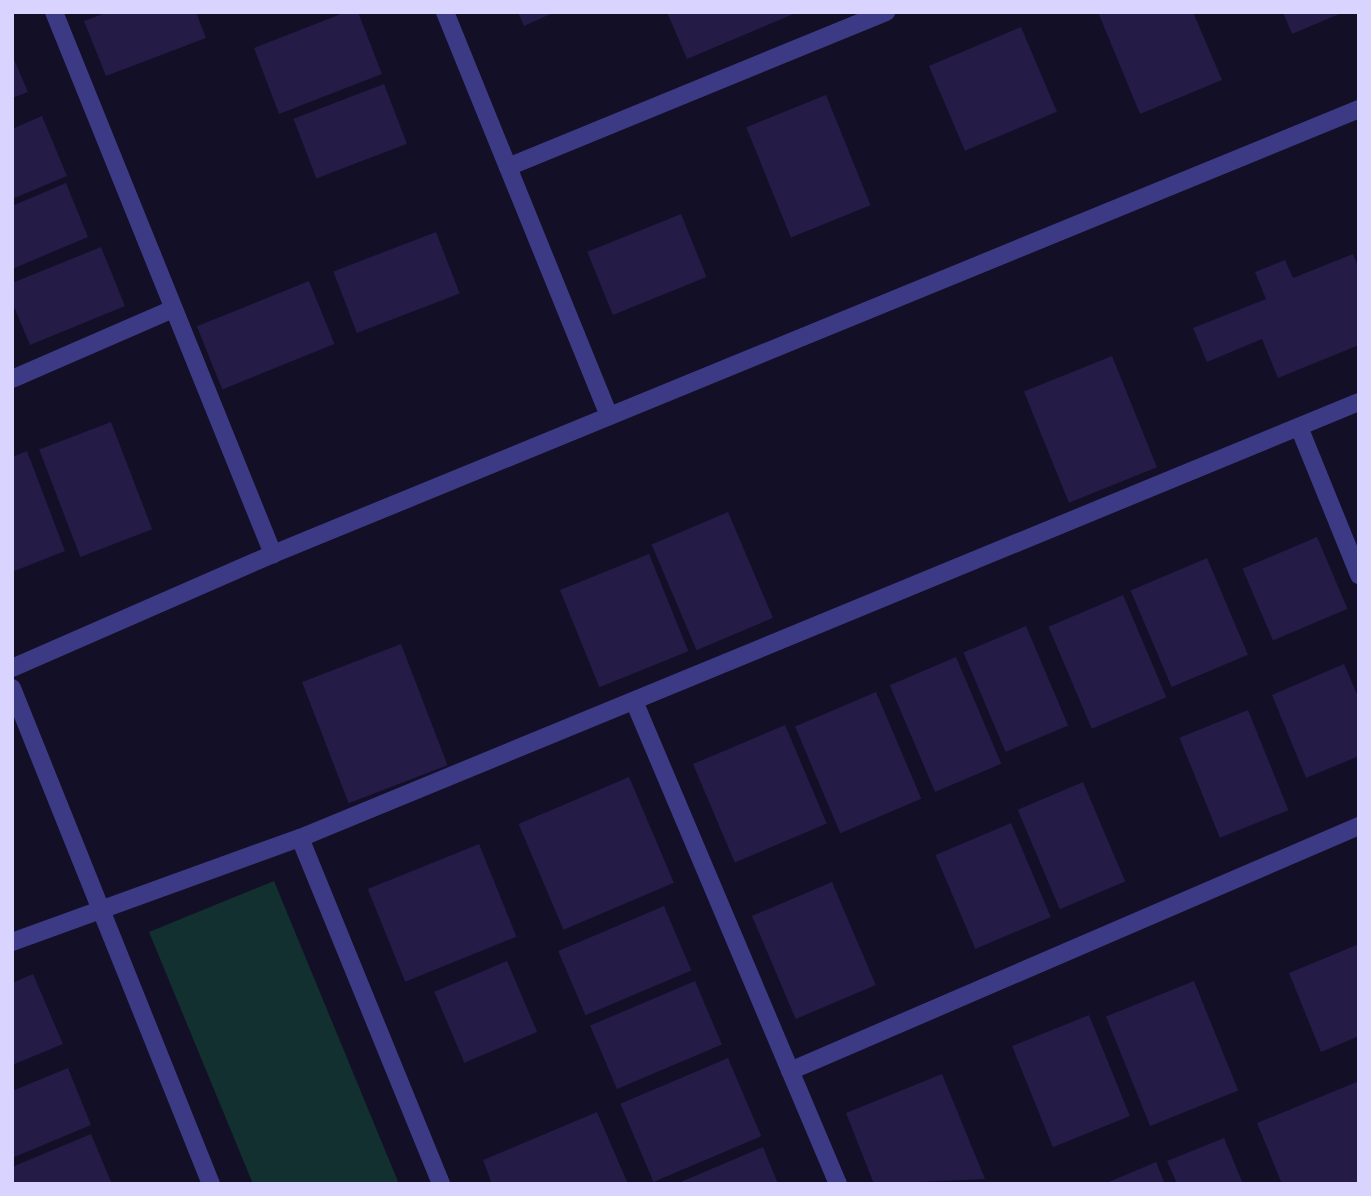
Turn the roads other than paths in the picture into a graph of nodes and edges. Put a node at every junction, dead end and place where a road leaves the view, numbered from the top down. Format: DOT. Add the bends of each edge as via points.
graph roads {
  1 [pos="54,12"];
  2 [pos="445,12"];
  3 [pos="876,14"];
  4 [pos="1359,109"];
  5 [pos="508,167"];
  6 [pos="171,310"];
  7 [pos="12,379"];
  8 [pos="1359,402"];
  9 [pos="609,416"];
  10 [pos="1299,427"];
  11 [pos="272,554"];
  12 [pos="1359,575"];
  13 [pos="12,668"];
  14 [pos="12,688"];
  15 [pos="634,701"];
  16 [pos="1359,826"];
  17 [pos="300,838"];
  18 [pos="101,911"];
  19 [pos="12,942"];
  20 [pos="790,1071"];
  21 [pos="211,1184"];
  22 [pos="441,1184"];
  23 [pos="838,1184"];
  1 -- 6 [label="street"];
  2 -- 5 [label="street"];
  3 -- 5 [label="street"];
  4 -- 9 [label="street"];
  5 -- 9 [label="street"];
  6 -- 7 [label="street"];
  6 -- 11 [label="street"];
  8 -- 10 [label="street"];
  9 -- 11 [label="street"];
  10 -- 12 [label="street"];
  10 -- 15 [label="street"];
  11 -- 13 [label="street"];
  14 -- 18 [label="street"];
  15 -- 17 [label="street"];
  15 -- 20 [label="street"];
  16 -- 20 [label="street"];
  17 -- 18 [label="street"];
  17 -- 22 [label="street"];
  18 -- 19 [label="street"];
  18 -- 21 [label="street"];
  20 -- 23 [label="street"];
}
